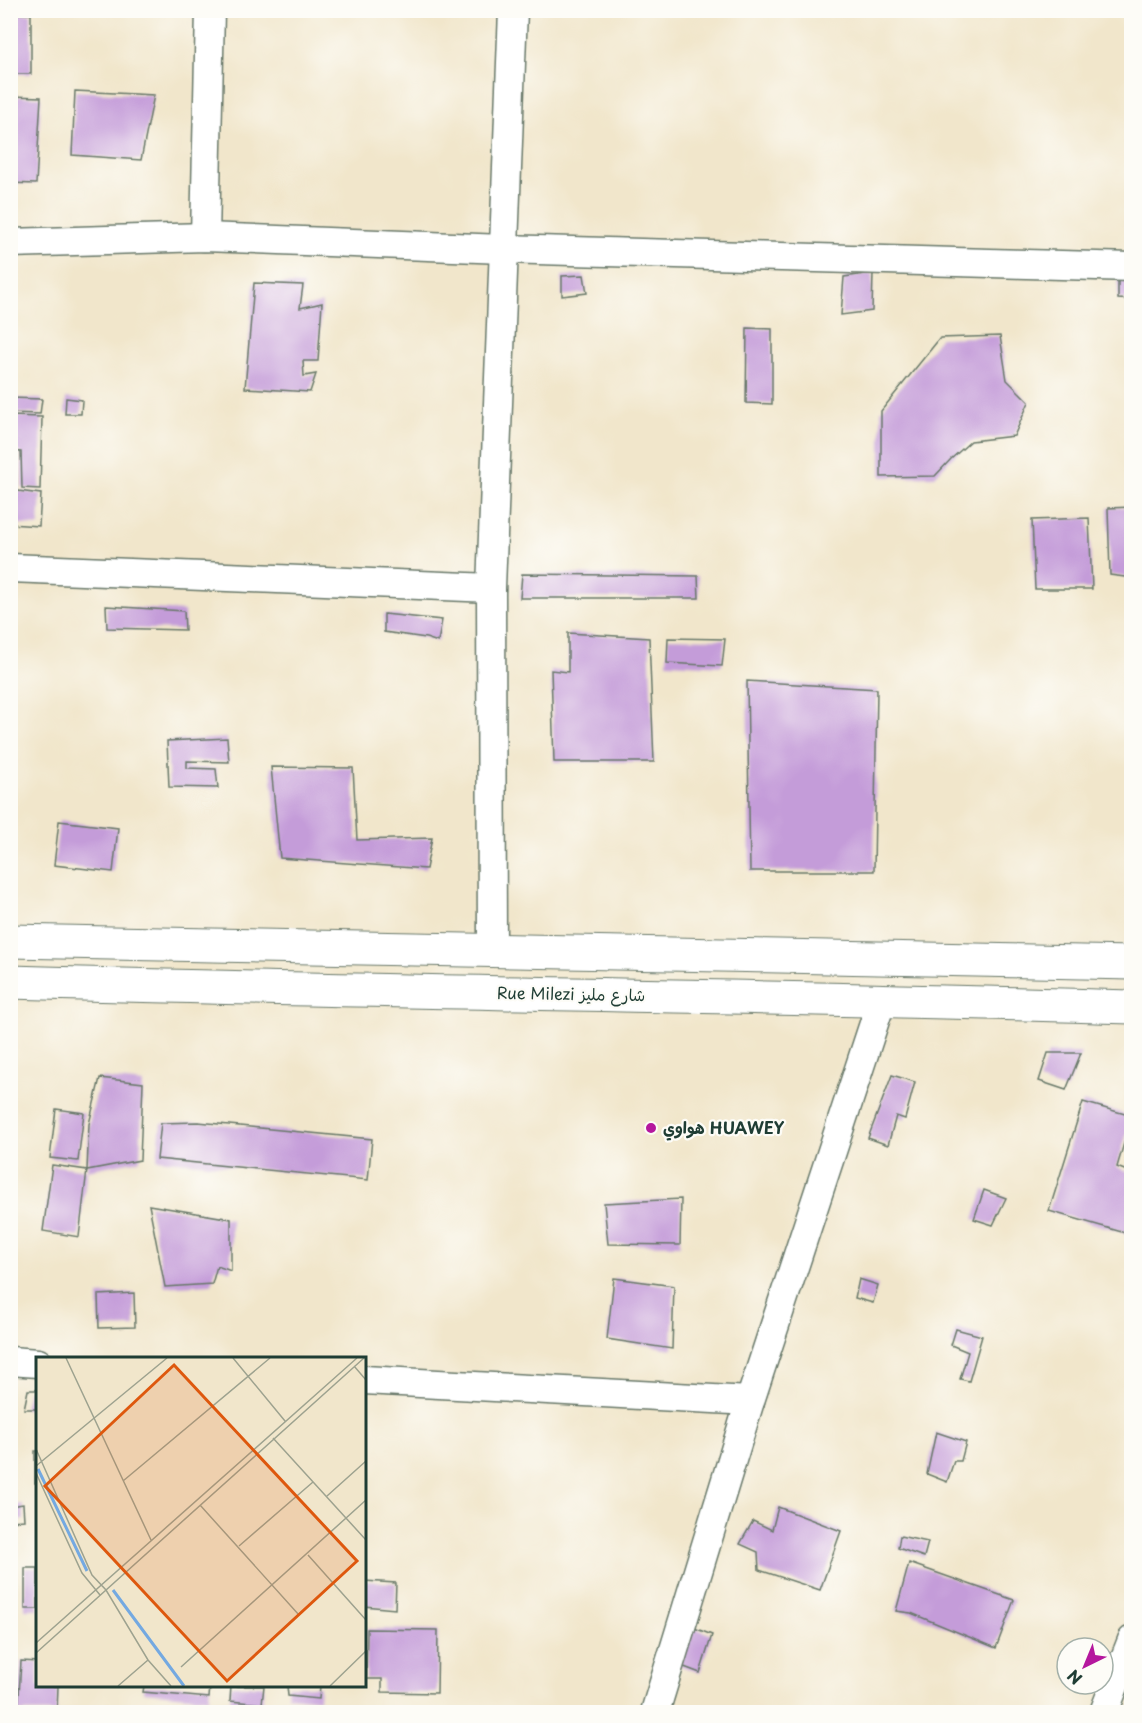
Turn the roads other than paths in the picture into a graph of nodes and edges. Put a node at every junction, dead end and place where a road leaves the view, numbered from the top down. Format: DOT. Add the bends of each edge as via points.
graph roads {
  1 [pos="210,10"];
  2 [pos="513,10"];
  3 [pos="206,237"];
  4 [pos="10,243"];
  5 [pos="503,249"];
  6 [pos="1131,267"];
  7 [pos="10,568"];
  8 [pos="491,588"];
  9 [pos="10,941"];
  10 [pos="492,951"];
  11 [pos="1131,963"];
  12 [pos="10,982"];
  13 [pos="882,999"];
  14 [pos="1131,1007"];
  15 [pos="10,1361"];
  16 [pos="36,1363"];
  17 [pos="366,1380"];
  18 [pos="750,1401"];
  19 [pos="1131,1640"];
  20 [pos="655,1713"];
  21 [pos="1104,1713"];
  1 -- 3 [label="street"];
  2 -- 5 [label="street"];
  3 -- 4 [label="street"];
  3 -- 5 [label="street"];
  5 -- 6 [label="street"];
  5 -- 8 [label="street"];
  7 -- 8 [label="street"];
  8 -- 10 [label="street"];
  9 -- 10 [label="street"];
  10 -- 11 [label="street"];
  12 -- 13 [label="street, Rue Milezi شارع مليز"];
  13 -- 14 [label="street, Rue Milezi شارع مليز"];
  13 -- 18 [label="street"];
  15 -- 16 [label="street"];
  17 -- 18 [label="street"];
  18 -- 20 [label="street"];
  19 -- 21 [label="street"];
}
